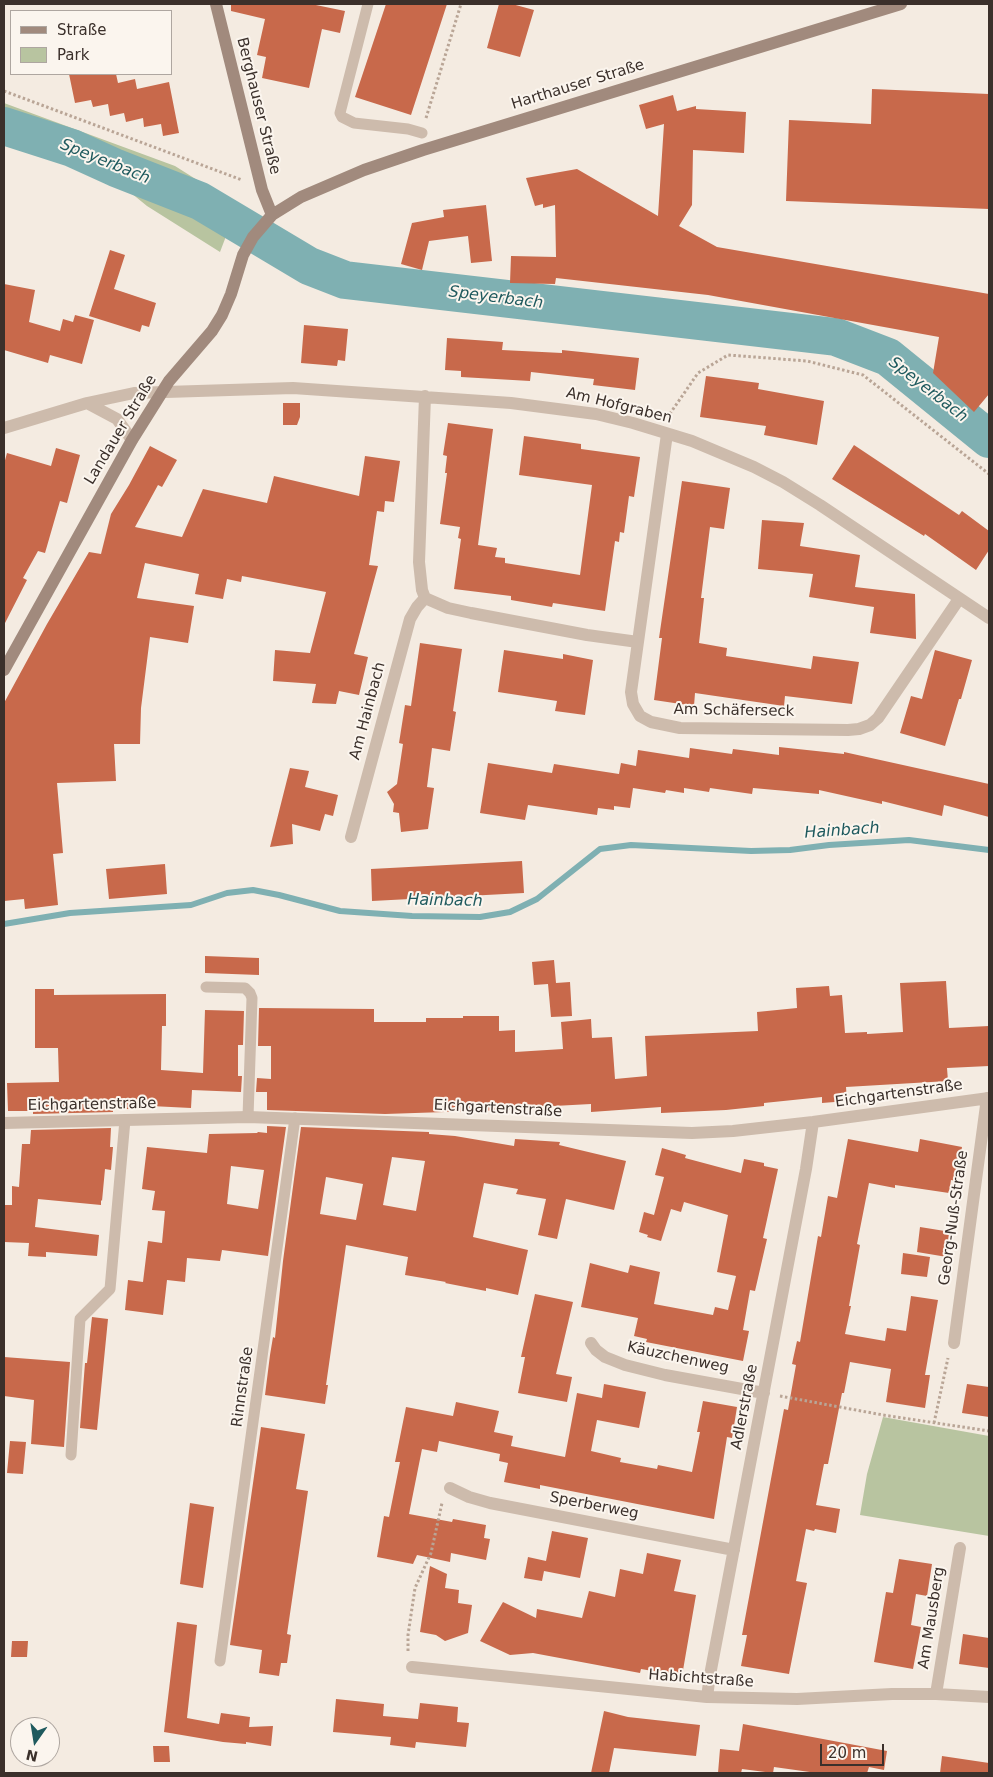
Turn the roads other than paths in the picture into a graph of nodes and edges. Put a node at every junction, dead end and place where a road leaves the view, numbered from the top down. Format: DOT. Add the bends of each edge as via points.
graph roads {
  1 [pos="216,4"];
  2 [pos="368,4"];
  3 [pos="901,4"];
  4 [pos="422,133"];
  5 [pos="272,215"];
  6 [pos="163,391"];
  7 [pos="424,396"];
  8 [pos="87,404"];
  9 [pos="4,428"];
  10 [pos="667,434"];
  11 [pos="132,440"];
  12 [pos="425,598"];
  13 [pos="959,599"];
  14 [pos="989,618"];
  15 [pos="638,642"];
  16 [pos="4,670"];
  17 [pos="351,837"];
  18 [pos="206,987"];
  19 [pos="988,1098"];
  20 [pos="248,1117"];
  21 [pos="295,1118"];
  22 [pos="125,1120"];
  23 [pos="813,1122"];
  24 [pos="4,1123"];
  25 [pos="591,1343"];
  26 [pos="954,1343"];
  27 [pos="764,1393"];
  28 [pos="71,1455"];
  29 [pos="450,1488"];
  30 [pos="960,1548"];
  31 [pos="734,1550"];
  32 [pos="220,1661"];
  33 [pos="412,1667"];
  34 [pos="936,1694"];
  35 [pos="989,1697"];
  36 [pos="707,1698"];
  1 -- 5 [label="main road, Berghauser Straße" via="262,190"];
  2 -- 4 [label="lane" via="340,113 354,123"];
  3 -- 5 [label="main road, Harthauser Straße" via="422,150 301,197"];
  5 -- 6 [label="main road, Landauer Straße" via="243,255 222,315"];
  6 -- 7 [label="street, Am Hofgraben" via="293,388"];
  6 -- 8 [label="street, Am Hofgraben" via="134,393"];
  6 -- 11 [label="main road, Landauer Straße"];
  7 -- 10 [label="street, Am Hofgraben" via="560,408 633,423"];
  7 -- 12 [label="street" via="419,562"];
  8 -- 9 [label="street, Am Hofgraben"];
  8 -- 11 [label="street" via="117,419"];
  10 -- 13 [label="street, Am Hofgraben" via="716,450 783,482"];
  10 -- 15 [label="street, Am Schäferseck"];
  11 -- 16 [label="main road, Landauer Straße"];
  12 -- 15 [label="street" via="471,614"];
  12 -- 17 [label="street, Am Hainbach" via="410,619"];
  13 -- 14 [label="street, Am Hofgraben"];
  13 -- 15 [label="street, Am Schäferseck" via="878,718 870,726 860,729 680,728 651,722 640,716 631,692"];
  18 -- 20 [label="lane" via="244,988 252,998"];
  19 -- 23 [label="street, Eichgartenstraße"];
  19 -- 26 [label="street, Georg-Nuß-Straße"];
  20 -- 21 [label="street, Eichgartenstraße"];
  20 -- 22 [label="street, Eichgartenstraße"];
  21 -- 23 [label="street, Eichgartenstraße" via="692,1133"];
  21 -- 32 [label="lane, Rinnstraße"];
  22 -- 24 [label="street, Eichgartenstraße"];
  22 -- 28 [label="lane" via="110,1289 80,1319"];
  23 -- 27 [label="street, Adlerstraße"];
  25 -- 27 [label="street, Käuzchenweg" via="605,1357 625,1365"];
  27 -- 31 [label="street, Adlerstraße"];
  29 -- 31 [label="street, Sperberweg" via="490,1503"];
  30 -- 34 [label="street, Am Mausberg"];
  31 -- 36 [label="street, Adlerstraße"];
  33 -- 36 [label="street, Habichtstraße"];
  34 -- 35 [label="street, Habichtstraße"];
  34 -- 36 [label="street, Habichtstraße" via="797,1700"];
}
